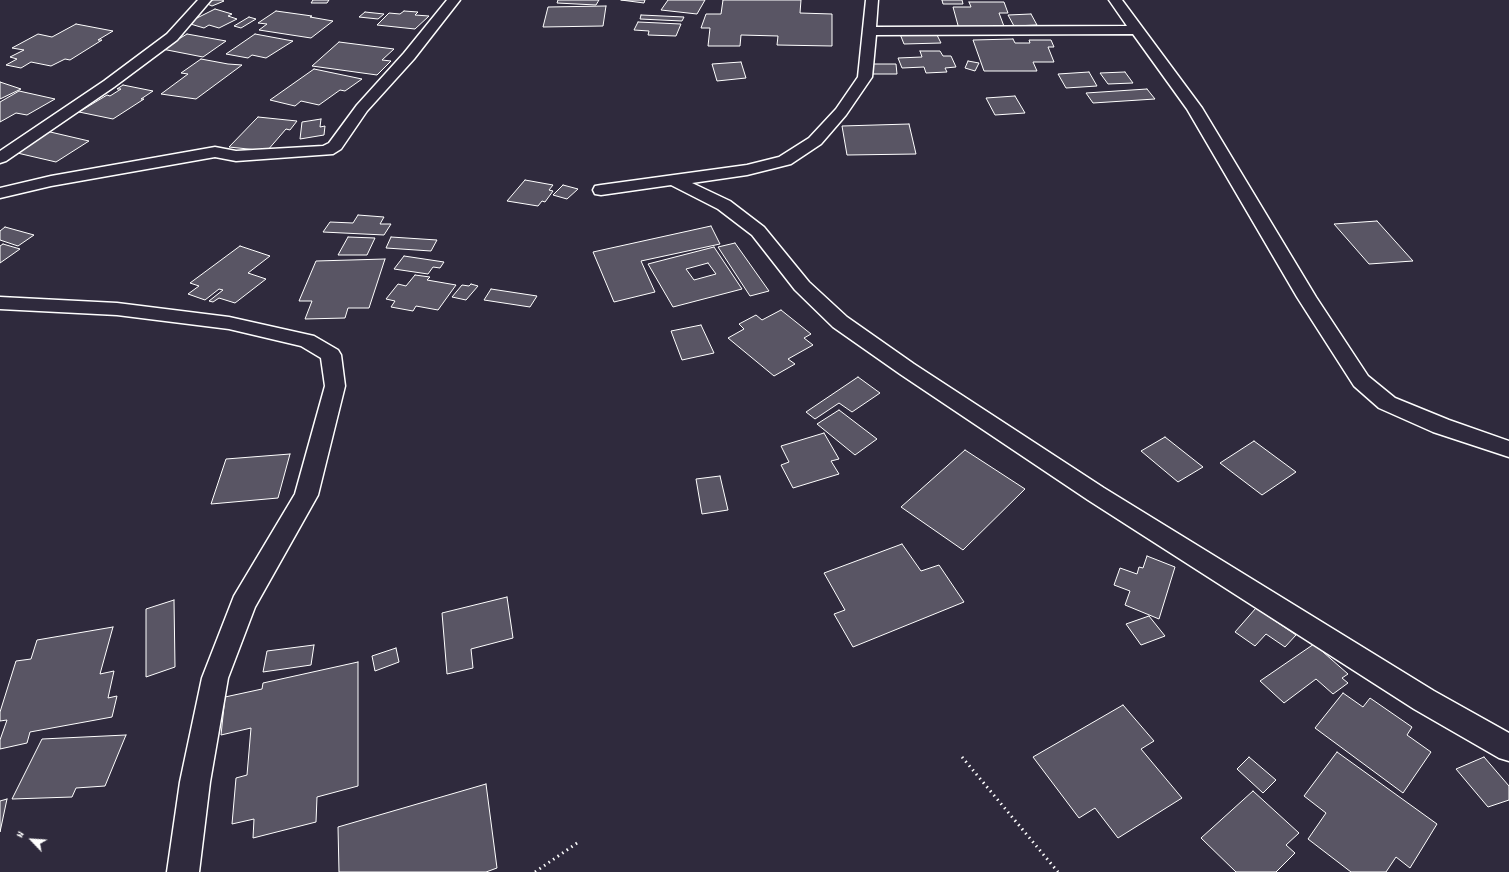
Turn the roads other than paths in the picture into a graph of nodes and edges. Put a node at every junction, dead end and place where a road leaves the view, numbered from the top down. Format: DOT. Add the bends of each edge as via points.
graph roads {
  1 [pos="205,0"];
  2 [pos="454,0"];
  3 [pos="872,0"];
  4 [pos="1115,0"];
  5 [pos="1137,30"];
  6 [pos="870,31"];
  7 [pos="0,158"];
  8 [pos="675,181"];
  9 [pos="601,190"];
  10 [pos="0,193"];
  11 [pos="0,303"];
  12 [pos="1509,449"];
  13 [pos="1509,748"];
  14 [pos="183,872"];
  1 -- 7 [label="street" via="172,37 109,84"];
  2 -- 10 [label="street" via="409,56 362,108 335,146 327,151 236,156 215,152 51,181"];
  3 -- 6 [label="street"];
  4 -- 5 [label="street"];
  5 -- 6 [label="street"];
  5 -- 12 [label="street" via="1194,108 1307,297 1361,381 1387,403 1441,426"];
  6 -- 8 [label="street" via="865,77 841,112 815,141 785,161 747,170"];
  8 -- 9 [label="street"];
  8 -- 13 [label="street" via="724,205 758,231 802,286 840,322 907,369 1096,494 1424,700"];
  11 -- 14 [label="street" via="117,309 229,323 307,341 331,355 335,386 306,495 243,604 216,678 196,782"];
}
